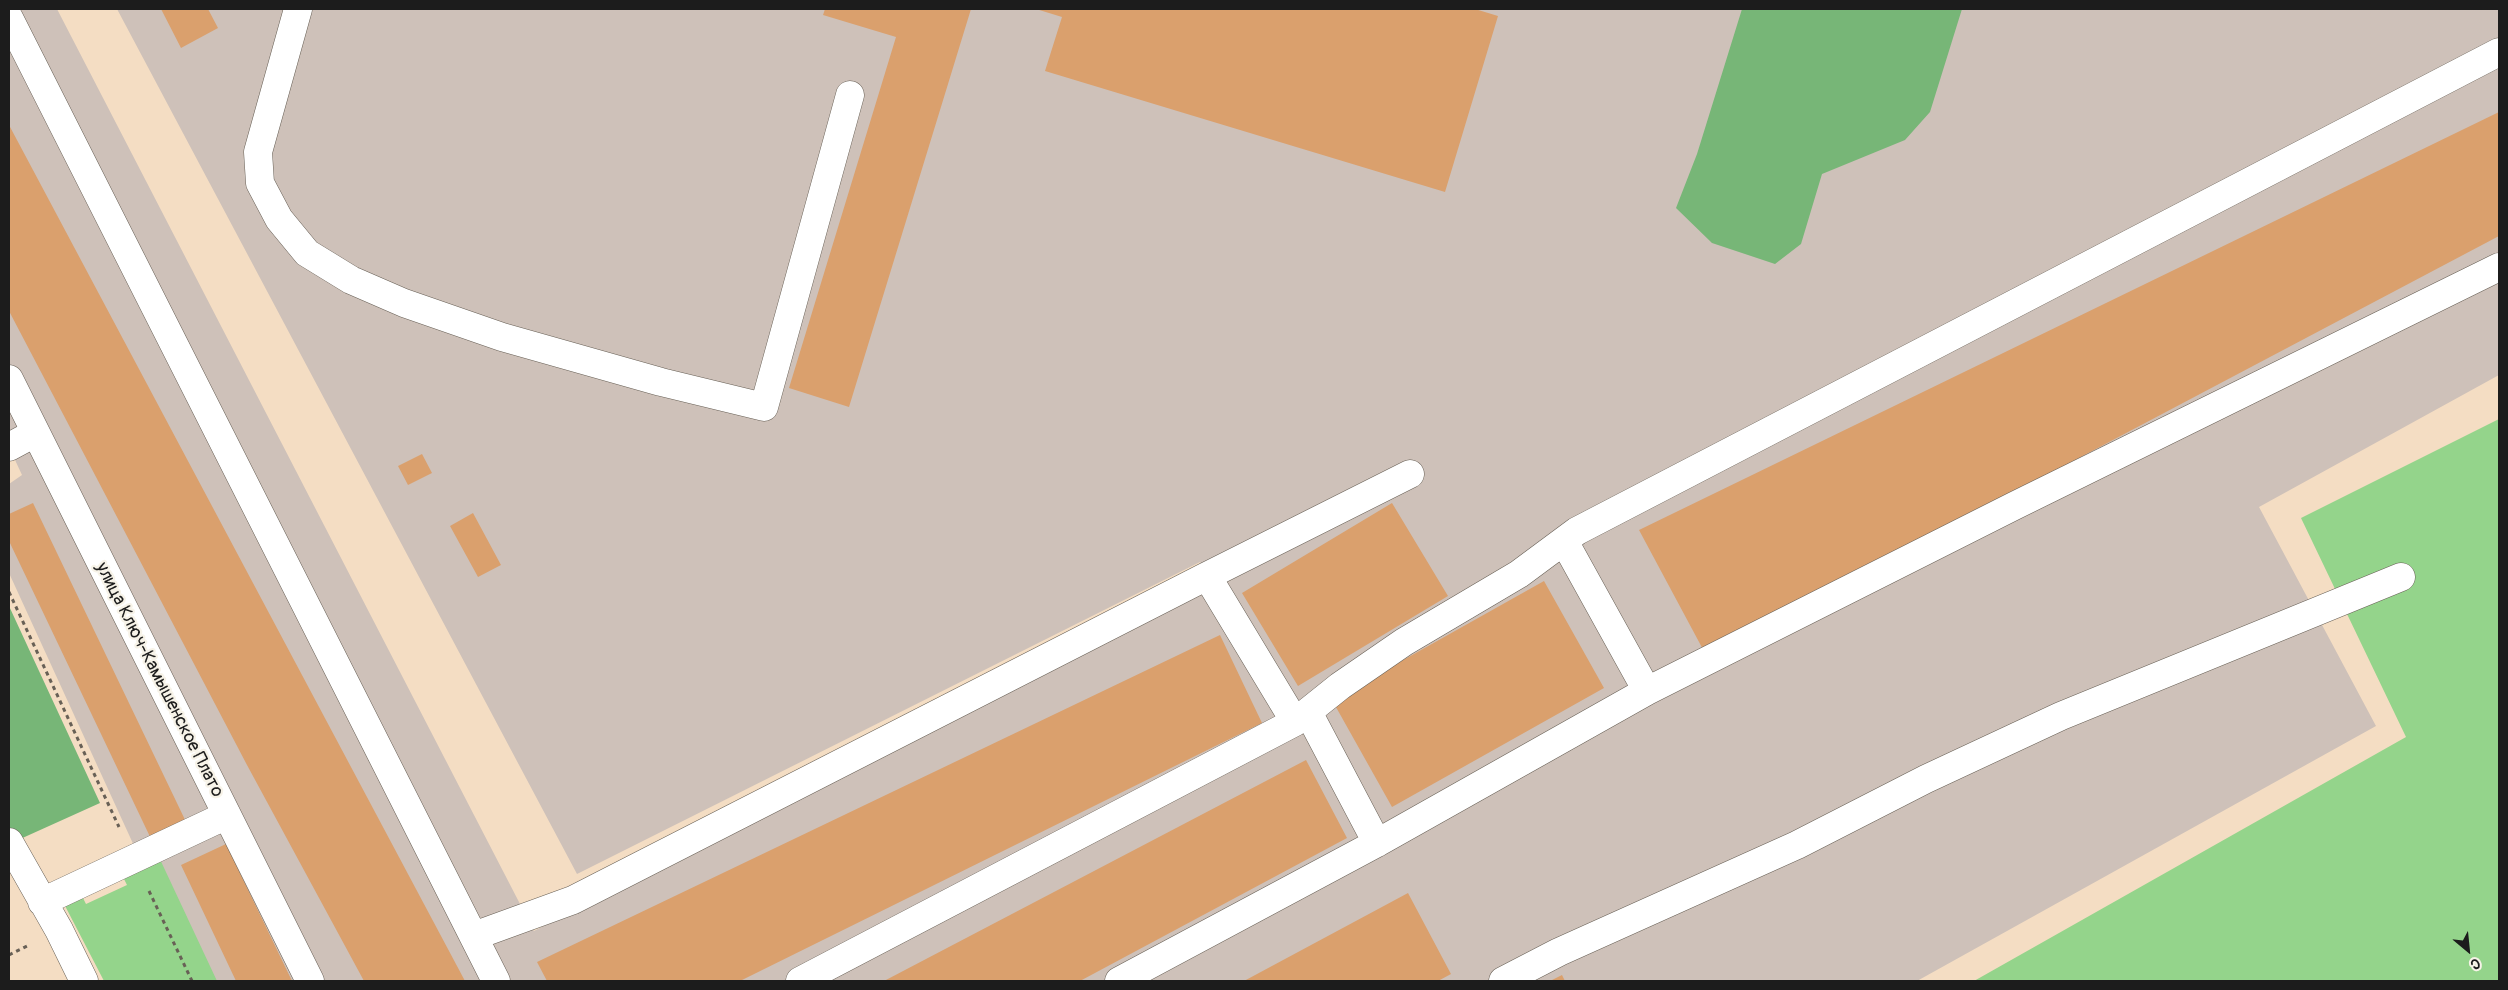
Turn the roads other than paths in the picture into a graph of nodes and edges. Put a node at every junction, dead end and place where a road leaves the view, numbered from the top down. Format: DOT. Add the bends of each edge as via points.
graph roads {
  1 [pos="298,9"];
  2 [pos="9,18"];
  3 [pos="2499,52"];
  4 [pos="850,95"];
  5 [pos="2499,267"];
  6 [pos="9,379"];
  7 [pos="35,433"];
  8 [pos="9,447"];
  9 [pos="1410,474"];
  10 [pos="1564,541"];
  11 [pos="1207,576"];
  12 [pos="2401,577"];
  13 [pos="1647,691"];
  14 [pos="1302,717"];
  15 [pos="227,815"];
  16 [pos="9,842"];
  17 [pos="1377,843"];
  18 [pos="42,902"];
  19 [pos="474,936"];
  20 [pos="84,981"];
  21 [pos="310,981"];
  22 [pos="496,981"];
  23 [pos="800,981"];
  24 [pos="1119,981"];
  25 [pos="1503,981"];
  1 -- 4 [label="street" via="258,152 260,184 279,219 307,253 368,288 493,334 661,382 764,407"];
  2 -- 19 [label="street"];
  3 -- 10 [label="street"];
  5 -- 13 [label="street"];
  6 -- 7 [label="street, улица Ключ-Камышенское Плато"];
  7 -- 8 [label="street"];
  7 -- 15 [label="street, улица Ключ-Камышенское Плато"];
  9 -- 11 [label="street"];
  10 -- 13 [label="street"];
  10 -- 14 [label="street" via="1519,574 1404,642"];
  11 -- 14 [label="street"];
  11 -- 19 [label="street" via="573,900"];
  12 -- 25 [label="street" via="2061,716 1926,779 1797,845 1559,952"];
  13 -- 17 [label="street"];
  14 -- 17 [label="street"];
  14 -- 23 [label="street"];
  15 -- 18 [label="street"];
  15 -- 21 [label="street, улица Ключ-Камышенское Плато"];
  16 -- 18 [label="street"];
  17 -- 24 [label="street"];
  18 -- 20 [label="street"];
  19 -- 22 [label="street"];
}
